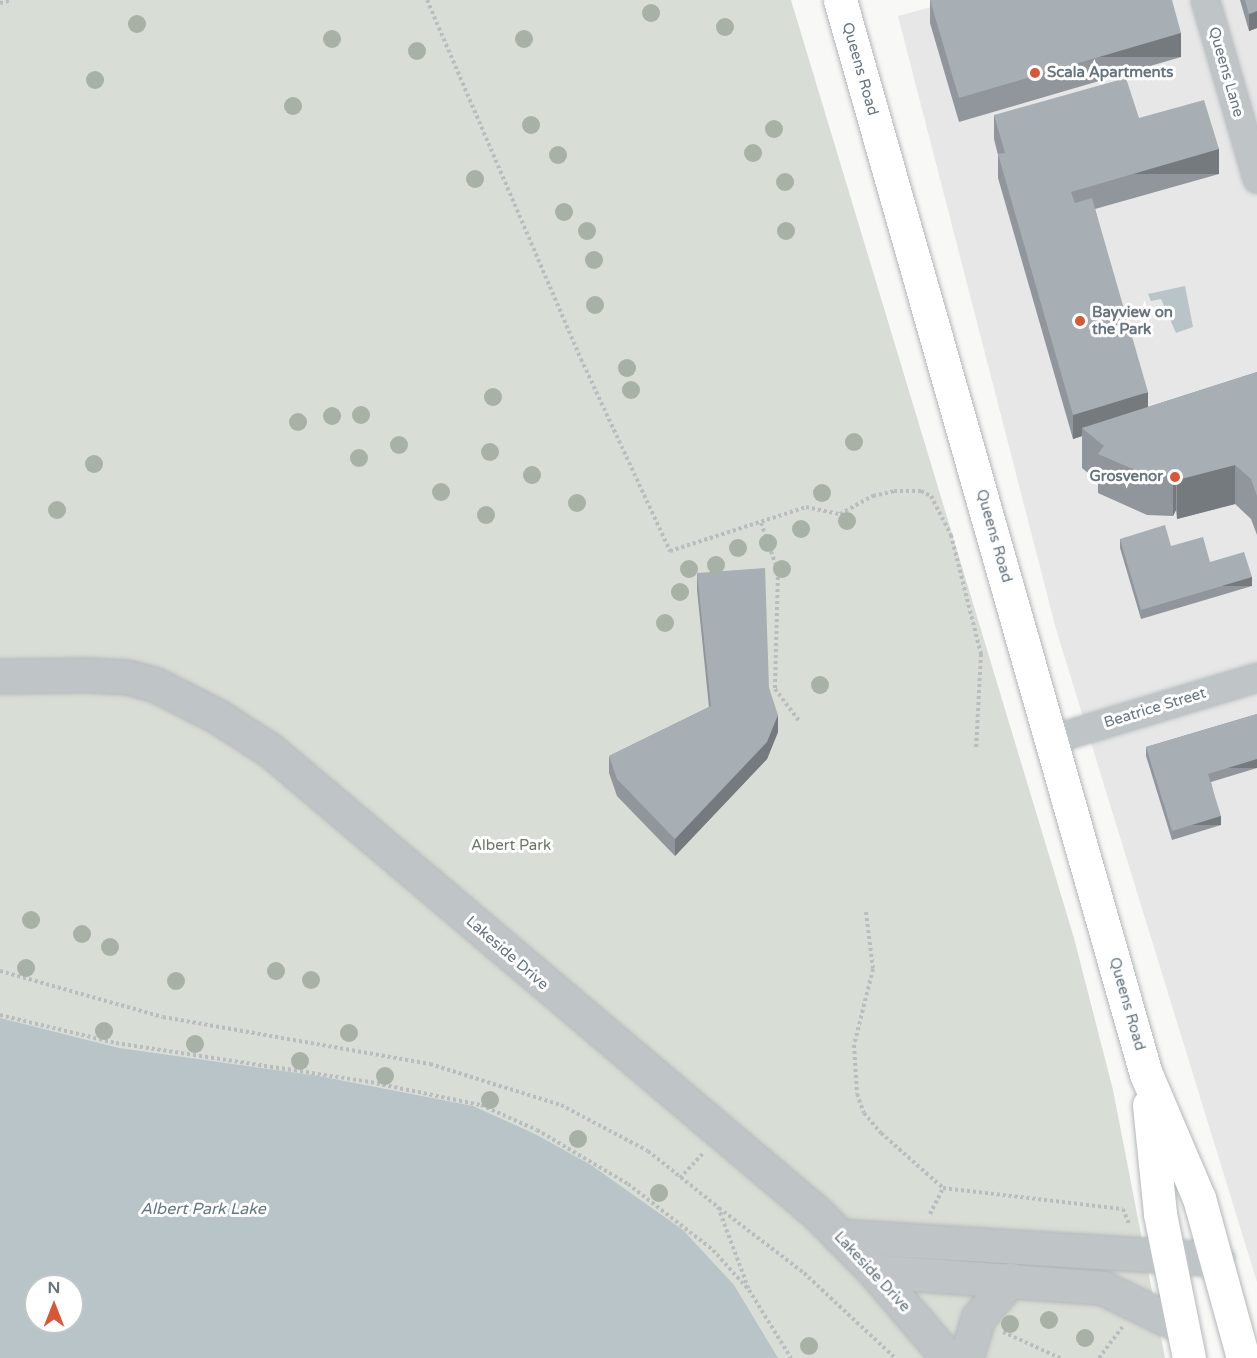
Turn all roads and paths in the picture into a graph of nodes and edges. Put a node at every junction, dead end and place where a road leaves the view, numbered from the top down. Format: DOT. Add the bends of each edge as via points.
graph roads {
  1 [pos="12,0"];
  2 [pos="427,0"];
  3 [pos="1205,0"];
  4 [pos="843,1"];
  5 [pos="0,3"];
  6 [pos="1257,179"];
  7 [pos="761,523"];
  8 [pos="0,676"];
  9 [pos="1257,677"];
  10 [pos="800,722"];
  11 [pos="1052,739"];
  12 [pos="976,750"];
  13 [pos="866,912"];
  14 [pos="0,971"];
  15 [pos="0,1015"];
  16 [pos="1146,1074"];
  17 [pos="943,1188"];
  18 [pos="718,1207"];
  19 [pos="1123,1209"];
  20 [pos="929,1216"];
  21 [pos="839,1236"];
  22 [pos="1169,1256"];
  23 [pos="1217,1259"];
  24 [pos="874,1271"];
  25 [pos="1010,1280"];
  26 [pos="749,1290"];
  27 [pos="978,1318"];
  28 [pos="1181,1326"];
  29 [pos="791,1358"];
  30 [pos="893,1358"];
  31 [pos="948,1358"];
  32 [pos="966,1358"];
  33 [pos="1060,1358"];
  34 [pos="1189,1358"];
  35 [pos="1244,1358"];
  1 -- 5 [label="path"];
  2 -- 7 [label="path" via="581,359 670,551"];
  3 -- 6 [label="street, Queens Lane"];
  4 -- 11 [label="highway, Queens Road"];
  7 -- 10 [label="path" via="778,571 775,689"];
  7 -- 12 [label="path" via="806,507 840,514 873,496 894,491 921,491 931,496 951,535 981,654"];
  8 -- 21 [label="street, Lakeside Drive" via="88,675 147,682 217,717 270,750 817,1213"];
  9 -- 11 [label="street, Beatrice Street"];
  11 -- 16 [label="highway, Queens Road"];
  13 -- 17 [label="path" via="873,969 855,1045 858,1094 864,1113 881,1133"];
  14 -- 18 [label="path" via="140,1011 430,1064 523,1090 561,1105 648,1151"];
  15 -- 26 [label="path" via="116,1043 365,1081 481,1105 537,1130 628,1184 713,1250"];
  16 -- 22 [label="highway, Queens Road" via="1160,1214"];
  16 -- 23 [label="highway, Queens Road" via="1199,1198"];
  17 -- 19 [label="path" via="957,1193"];
  17 -- 20 [label="path"];
  18 -- 26 [label="path"];
  18 -- 30 [label="path" via="804,1273"];
  21 -- 22 [label="street"];
  21 -- 24 [label="street, Lakeside Drive"];
  22 -- 23 [label="street"];
  22 -- 28 [label="highway, Queens Road"];
  23 -- 35 [label="highway, Queens Road"];
  24 -- 25 [label="street"];
  24 -- 31 [label="street, Lakeside Drive"];
  25 -- 27 [label="street"];
  25 -- 28 [label="street" via="1103,1288"];
  26 -- 29 [label="path"];
  27 -- 32 [label="street"];
  27 -- 33 [label="path"];
  28 -- 34 [label="highway, Queens Road"];
}
